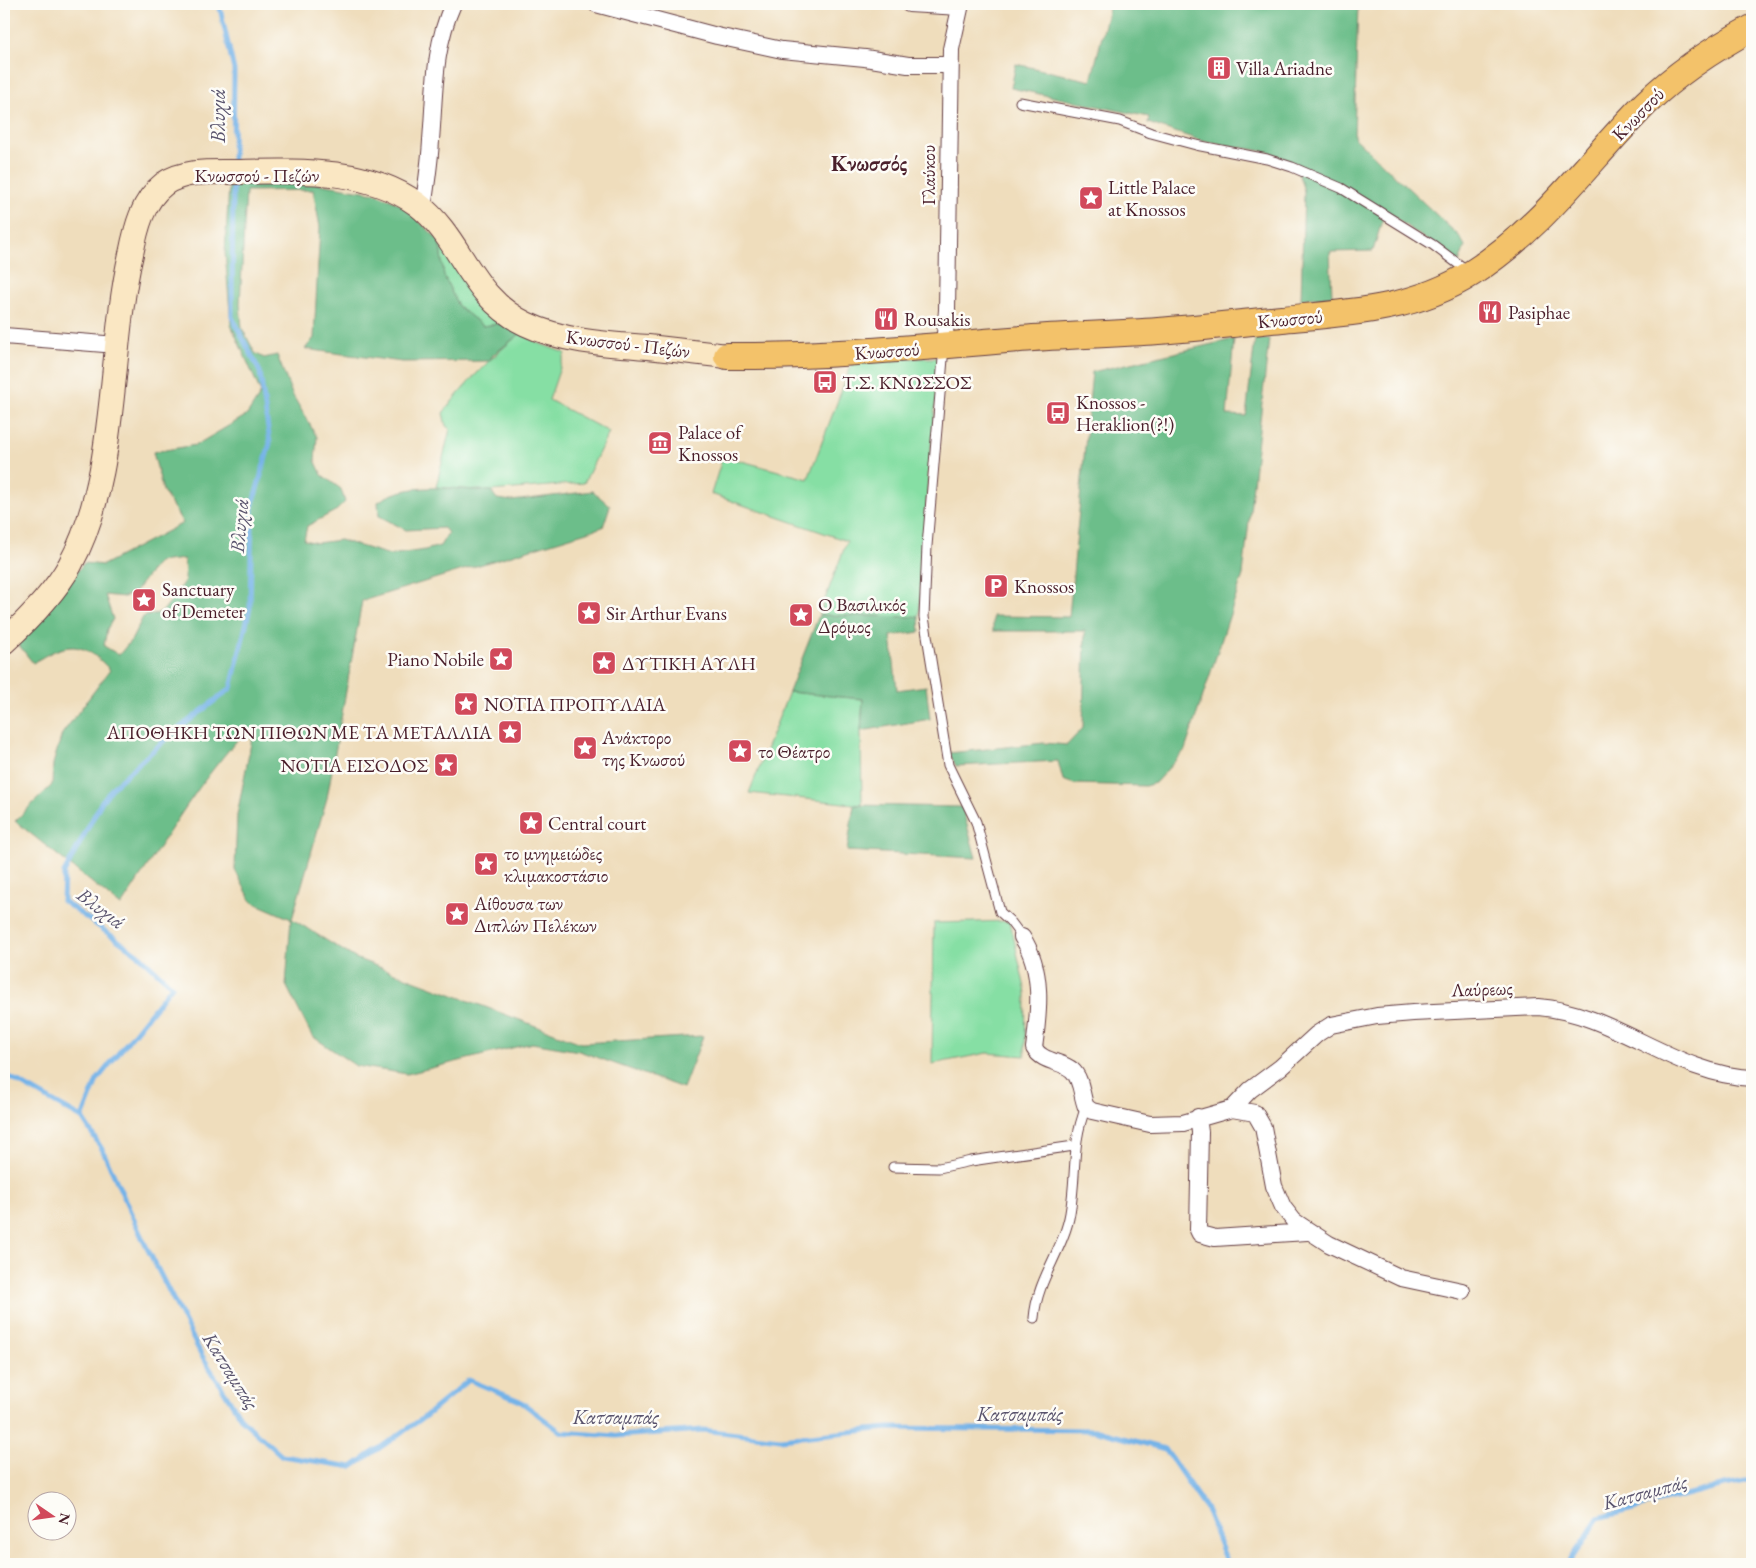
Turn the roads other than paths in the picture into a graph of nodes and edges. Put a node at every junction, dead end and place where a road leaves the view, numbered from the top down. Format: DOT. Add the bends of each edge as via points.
graph roads {
  1 [pos="453,4"];
  2 [pos="596,4"];
  3 [pos="910,4"];
  4 [pos="960,5"];
  5 [pos="1752,28"];
  6 [pos="950,66"];
  7 [pos="1020,102"];
  8 [pos="423,209"];
  9 [pos="1471,273"];
  10 [pos="4,336"];
  11 [pos="117,345"];
  12 [pos="944,346"];
  13 [pos="727,356"];
  14 [pos="4,642"];
  15 [pos="1022,937"];
  16 [pos="1752,1078"];
  17 [pos="1086,1107"];
  18 [pos="1232,1109"];
  19 [pos="1198,1117"];
  20 [pos="1074,1146"];
  21 [pos="893,1167"];
  22 [pos="1307,1232"];
  23 [pos="1462,1291"];
  24 [pos="1034,1318"];
  1 -- 8 [label="street" via="436,60"];
  2 -- 6 [label="street" via="782,50 908,65"];
  3 -- 4 [label="street"];
  4 -- 6 [label="street, Γλαύκου"];
  5 -- 9 [label="main road, Κνωσσού" via="1700,58 1659,91 1539,220"];
  6 -- 12 [label="street, Γλαύκου" via="948,310"];
  7 -- 9 [label="lane" via="1120,121 1151,133 1292,167 1341,188 1433,244"];
  8 -- 11 [label="main road, Κνωσσού - Πεζών" via="395,191 369,182 316,173 232,172 178,177 160,188 148,202 137,228"];
  8 -- 13 [label="main road, Κνωσσού - Πεζών" via="484,292 527,325 568,338"];
  9 -- 12 [label="main road, Κνωσσού" via="1409,301 1356,312 1159,331"];
  10 -- 11 [label="street"];
  11 -- 14 [label="main road, Κνωσσού - Πεζών" via="97,486 85,529 65,573 33,613"];
  12 -- 13 [label="main road, Κνωσσού" via="816,355"];
  12 -- 15 [label="lane" via="924,617 948,765 976,822 1000,912"];
  15 -- 17 [label="street" via="1032,957 1038,986 1034,1048 1044,1058 1073,1071"];
  16 -- 18 [label="street, Λαύρεως" via="1705,1070 1611,1027 1552,1009 1413,1013 1364,1018 1327,1027 1250,1090"];
  17 -- 19 [label="street" via="1150,1124 1183,1123"];
  17 -- 20 [label="lane"];
  18 -- 19 [label="street"];
  18 -- 22 [label="street" via="1254,1113 1263,1127 1274,1186 1288,1214"];
  19 -- 22 [label="street" via="1200,1234 1215,1238"];
  20 -- 21 [label="lane" via="939,1168"];
  20 -- 24 [label="lane" via="1070,1213 1038,1292"];
  22 -- 23 [label="street" via="1401,1278"];
}
